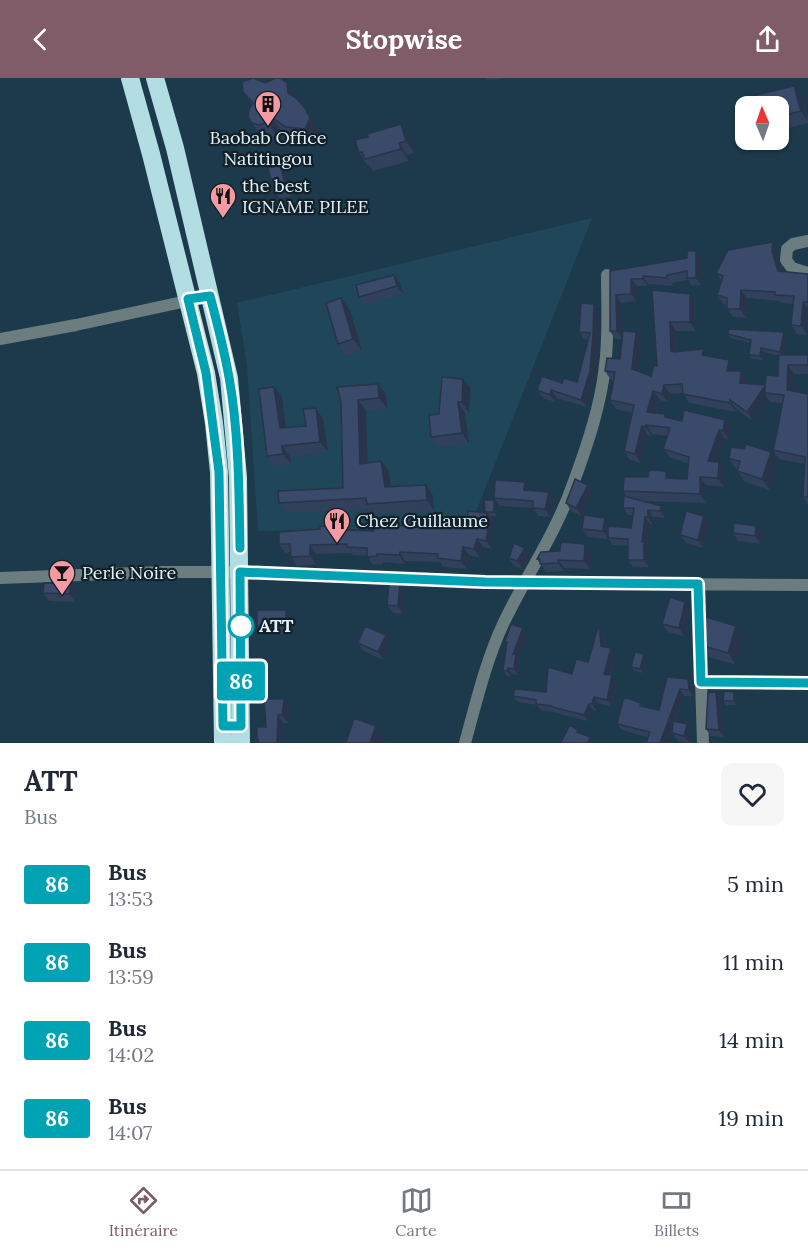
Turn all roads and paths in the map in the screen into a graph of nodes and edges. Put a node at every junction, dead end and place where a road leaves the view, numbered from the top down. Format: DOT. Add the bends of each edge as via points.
graph roads {
  1 [pos="130,78"];
  2 [pos="154,78"];
  3 [pos="175,148"];
  4 [pos="151,154"];
  5 [pos="808,241"];
  6 [pos="808,273"];
  7 [pos="607,275"];
  8 [pos="210,296"];
  9 [pos="188,299"];
  10 [pos="0,339"];
  11 [pos="221,572"];
  12 [pos="240,572"];
  13 [pos="0,578"];
  14 [pos="526,583"];
  15 [pos="698,584"];
  16 [pos="808,585"];
  17 [pos="701,682"];
  18 [pos="808,683"];
  19 [pos="232,735"];
  20 [pos="465,743"];
  21 [pos="703,743"];
  1 -- 4 [label="highway"];
  2 -- 3 [label="highway"];
  3 -- 4 [label="highway"];
  3 -- 8 [label="highway"];
  4 -- 9 [label="highway"];
  5 -- 6 [label="street" via="787,249 786,260 792,268"];
  7 -- 14 [label="street" via="607,343 601,390 573,485"];
  8 -- 9 [label="street"];
  8 -- 12 [label="highway" via="233,408"];
  9 -- 10 [label="street"];
  9 -- 11 [label="highway" via="214,423"];
  11 -- 12 [label="street"];
  11 -- 13 [label="street"];
  11 -- 19 [label="highway"];
  12 -- 14 [label="street"];
  12 -- 19 [label="highway"];
  14 -- 15 [label="street"];
  14 -- 20 [label="street" via="503,623"];
  15 -- 16 [label="street"];
  15 -- 17 [label="street"];
  17 -- 18 [label="street"];
  17 -- 21 [label="street"];
}
